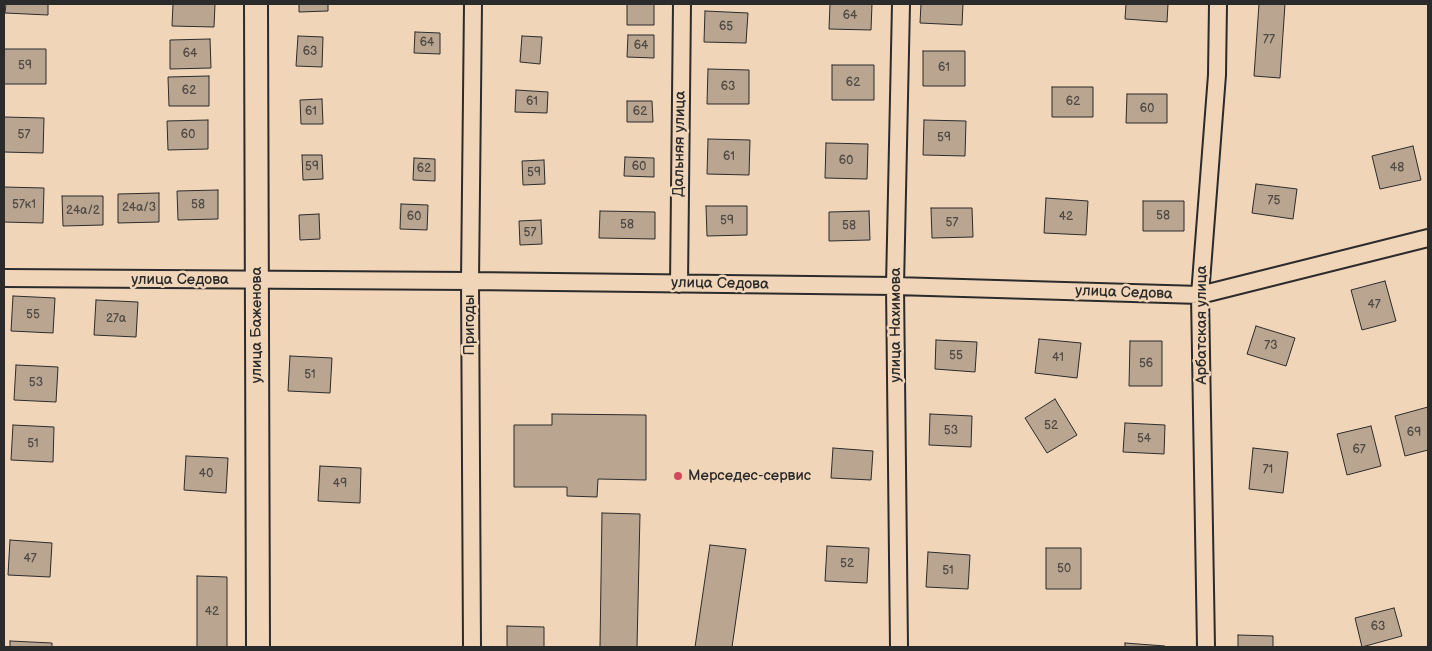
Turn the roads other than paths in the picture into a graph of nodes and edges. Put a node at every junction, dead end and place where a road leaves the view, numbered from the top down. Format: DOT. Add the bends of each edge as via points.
graph roads {
  1 [pos="256,4"];
  2 [pos="473,4"];
  3 [pos="682,4"];
  4 [pos="901,4"];
  5 [pos="1218,4"];
  6 [pos="1428,238"];
  7 [pos="4,278"];
  8 [pos="256,280"];
  9 [pos="470,281"];
  10 [pos="679,284"];
  11 [pos="895,286"];
  12 [pos="1200,295"];
  13 [pos="258,647"];
  14 [pos="472,647"];
  15 [pos="899,647"];
  16 [pos="1206,647"];
  1 -- 8 [label="street, улица Баженова"];
  2 -- 9 [label="street, Пригоды"];
  3 -- 10 [label="street, Дальняя улица"];
  4 -- 11 [label="street, улица Нахимова"];
  5 -- 12 [label="street, Арбатская улица" via="1217,75"];
  6 -- 12 [label="street, улица Седова"];
  7 -- 8 [label="street, улица Седова"];
  8 -- 9 [label="street, улица Седова"];
  8 -- 13 [label="street, улица Баженова"];
  9 -- 10 [label="street, улица Седова"];
  9 -- 14 [label="street, Пригоды"];
  10 -- 11 [label="street, улица Седова"];
  11 -- 12 [label="street, улица Седова"];
  11 -- 15 [label="street, улица Нахимова"];
  12 -- 16 [label="street, Арбатская улица"];
}
